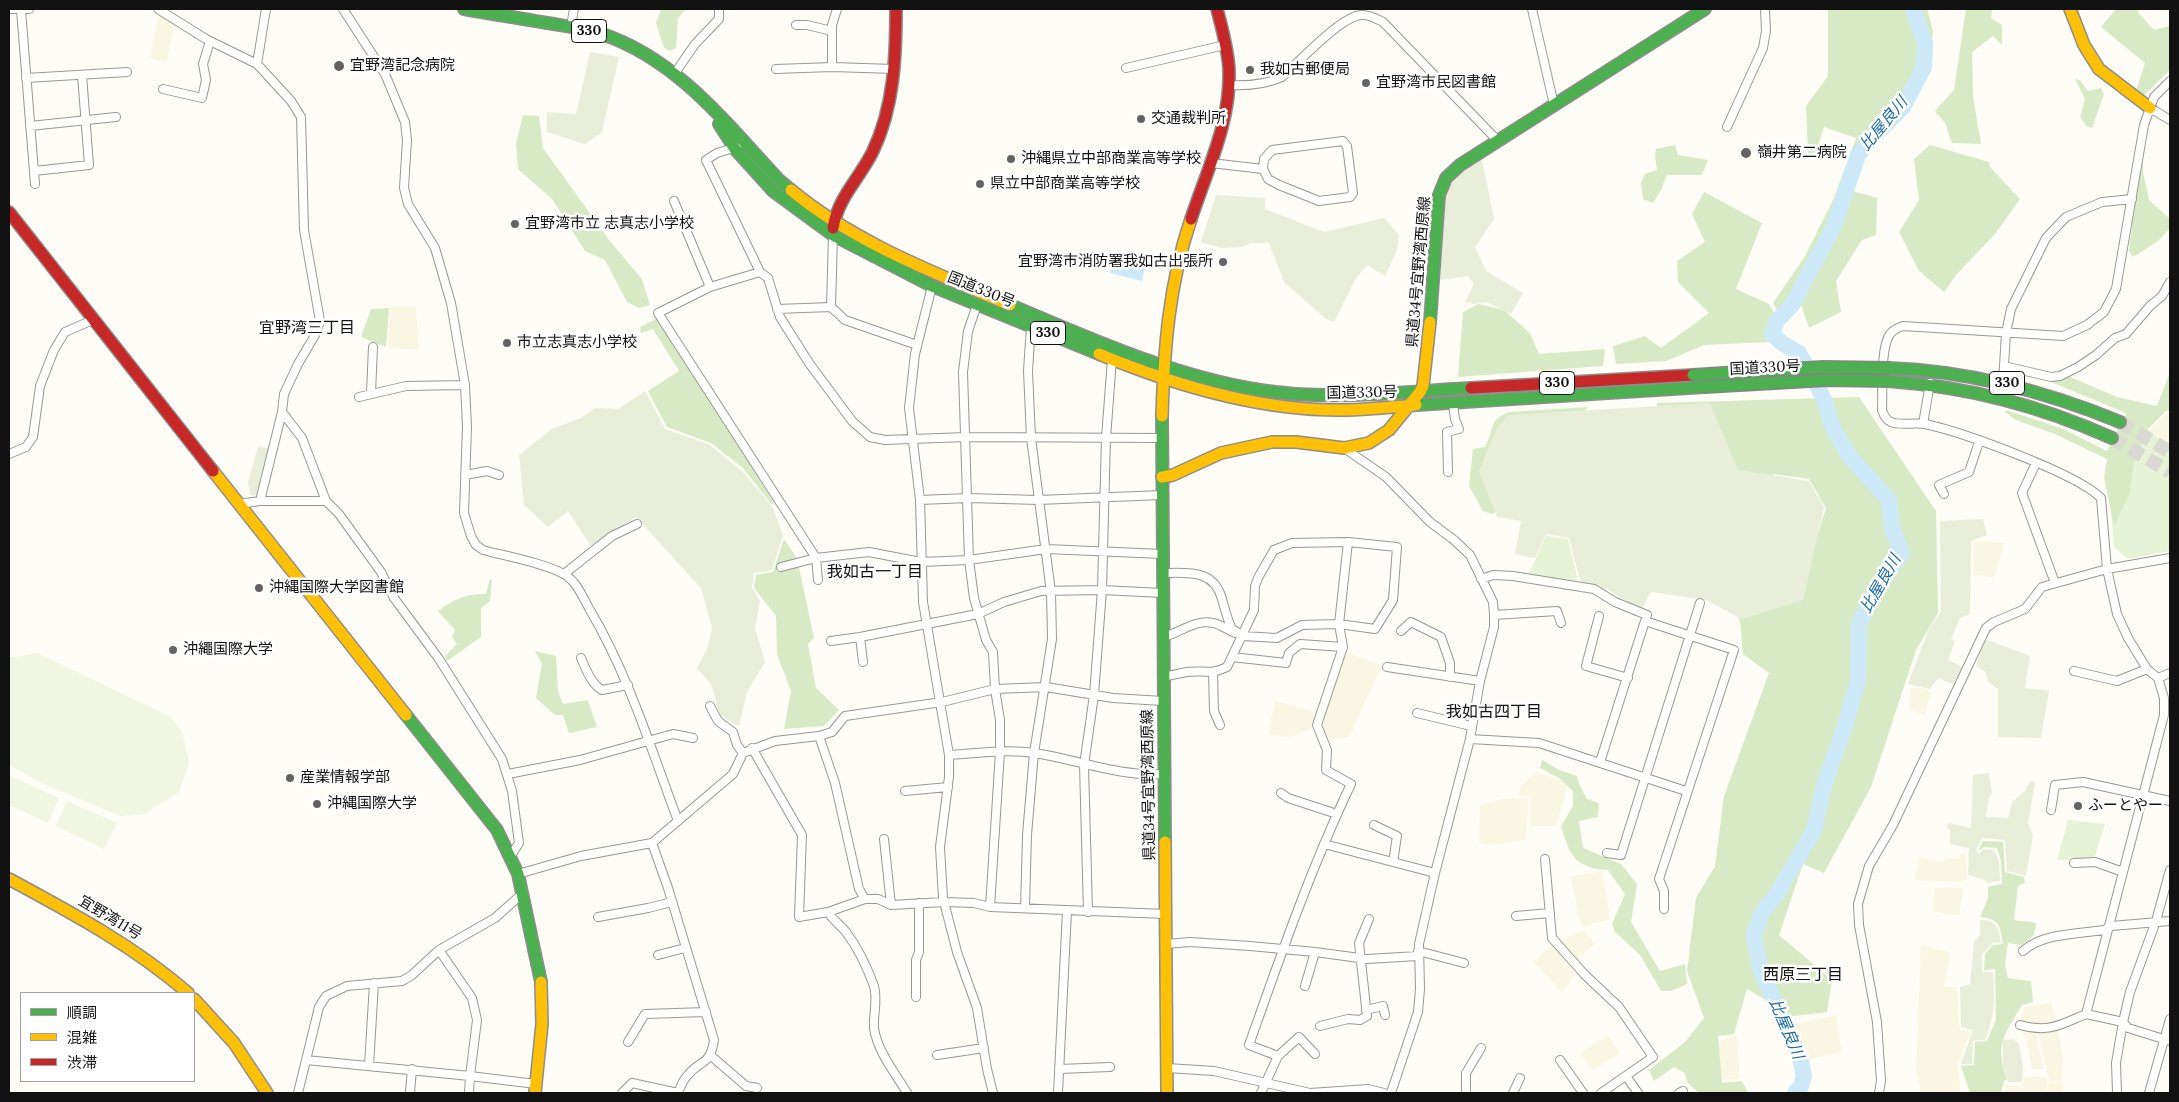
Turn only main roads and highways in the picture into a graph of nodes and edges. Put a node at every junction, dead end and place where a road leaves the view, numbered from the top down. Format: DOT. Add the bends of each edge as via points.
graph roads {
  1 [pos="464,9"];
  2 [pos="896,9"];
  3 [pos="1217,9"];
  4 [pos="1705,9"];
  5 [pos="2070,9"];
  6 [pos="2150,108"];
  7 [pos="740,145"];
  8 [pos="9,212"];
  9 [pos="834,222"];
  10 [pos="833,235"];
  11 [pos="1163,366"];
  12 [pos="1164,379"];
  13 [pos="1420,392"];
  14 [pos="1408,407"];
  15 [pos="2120,422"];
  16 [pos="2112,438"];
  17 [pos="1162,476"];
  18 [pos="9,879"];
  19 [pos="187,992"];
  20 [pos="195,1000"];
  21 [pos="535,1089"];
  22 [pos="267,1093"];
  23 [pos="1167,1093"];
  1 -- 7 [label="main road, 国道330号 / 330" via="571,26 603,34 642,51 698,94"];
  2 -- 9 [label="main road" via="895,69 885,119 866,163 838,205"];
  3 -- 11 [label="main road, 県道34号宜野湾西原線" via="1229,85 1224,120 1178,261"];
  4 -- 13 [label="main road, 県道34号宜野湾西原線" via="1450,173 1439,195 1430,321"];
  5 -- 6 [label="main road" via="2079,37 2104,75"];
  7 -- 9 [label="main road, 国道330号 / 330"];
  7 -- 10 [label="main road, 国道330号 / 330" via="773,191"];
  8 -- 21 [label="main road" via="497,830 518,874 535,948 542,999"];
  9 -- 10 [label="main road"];
  9 -- 11 [label="main road, 国道330号 / 330" via="947,278 1072,332"];
  10 -- 12 [label="main road, 国道330号 / 330" via="932,286"];
  11 -- 12 [label="main road, 県道34号宜野湾西原線"];
  11 -- 13 [label="main road, 国道330号 / 330" via="1194,376 1286,394 1339,396"];
  12 -- 14 [label="main road, 国道330号 / 330" via="1275,405 1342,410"];
  12 -- 17 [label="main road, 県道34号宜野湾西原線"];
  13 -- 14 [label="main road, 県道34号宜野湾西原線"];
  13 -- 15 [label="main road, 国道330号 / 330, bridge" via="1823,367 1889,368 1933,370 2003,382 2067,401"];
  14 -- 16 [label="main road, 国道330号 / 330, bridge" via="1808,380 1888,381 1963,388 2019,401"];
  14 -- 17 [label="main road, 県道34号宜野湾西原線" via="1384,435 1369,443 1344,448 1272,442 1221,453"];
  17 -- 23 [label="main road, 県道34号宜野湾西原線"];
  18 -- 19 [label="main road, 宜野湾11号" via="107,932"];
  20 -- 22 [label="main road" via="236,1046"];
}
